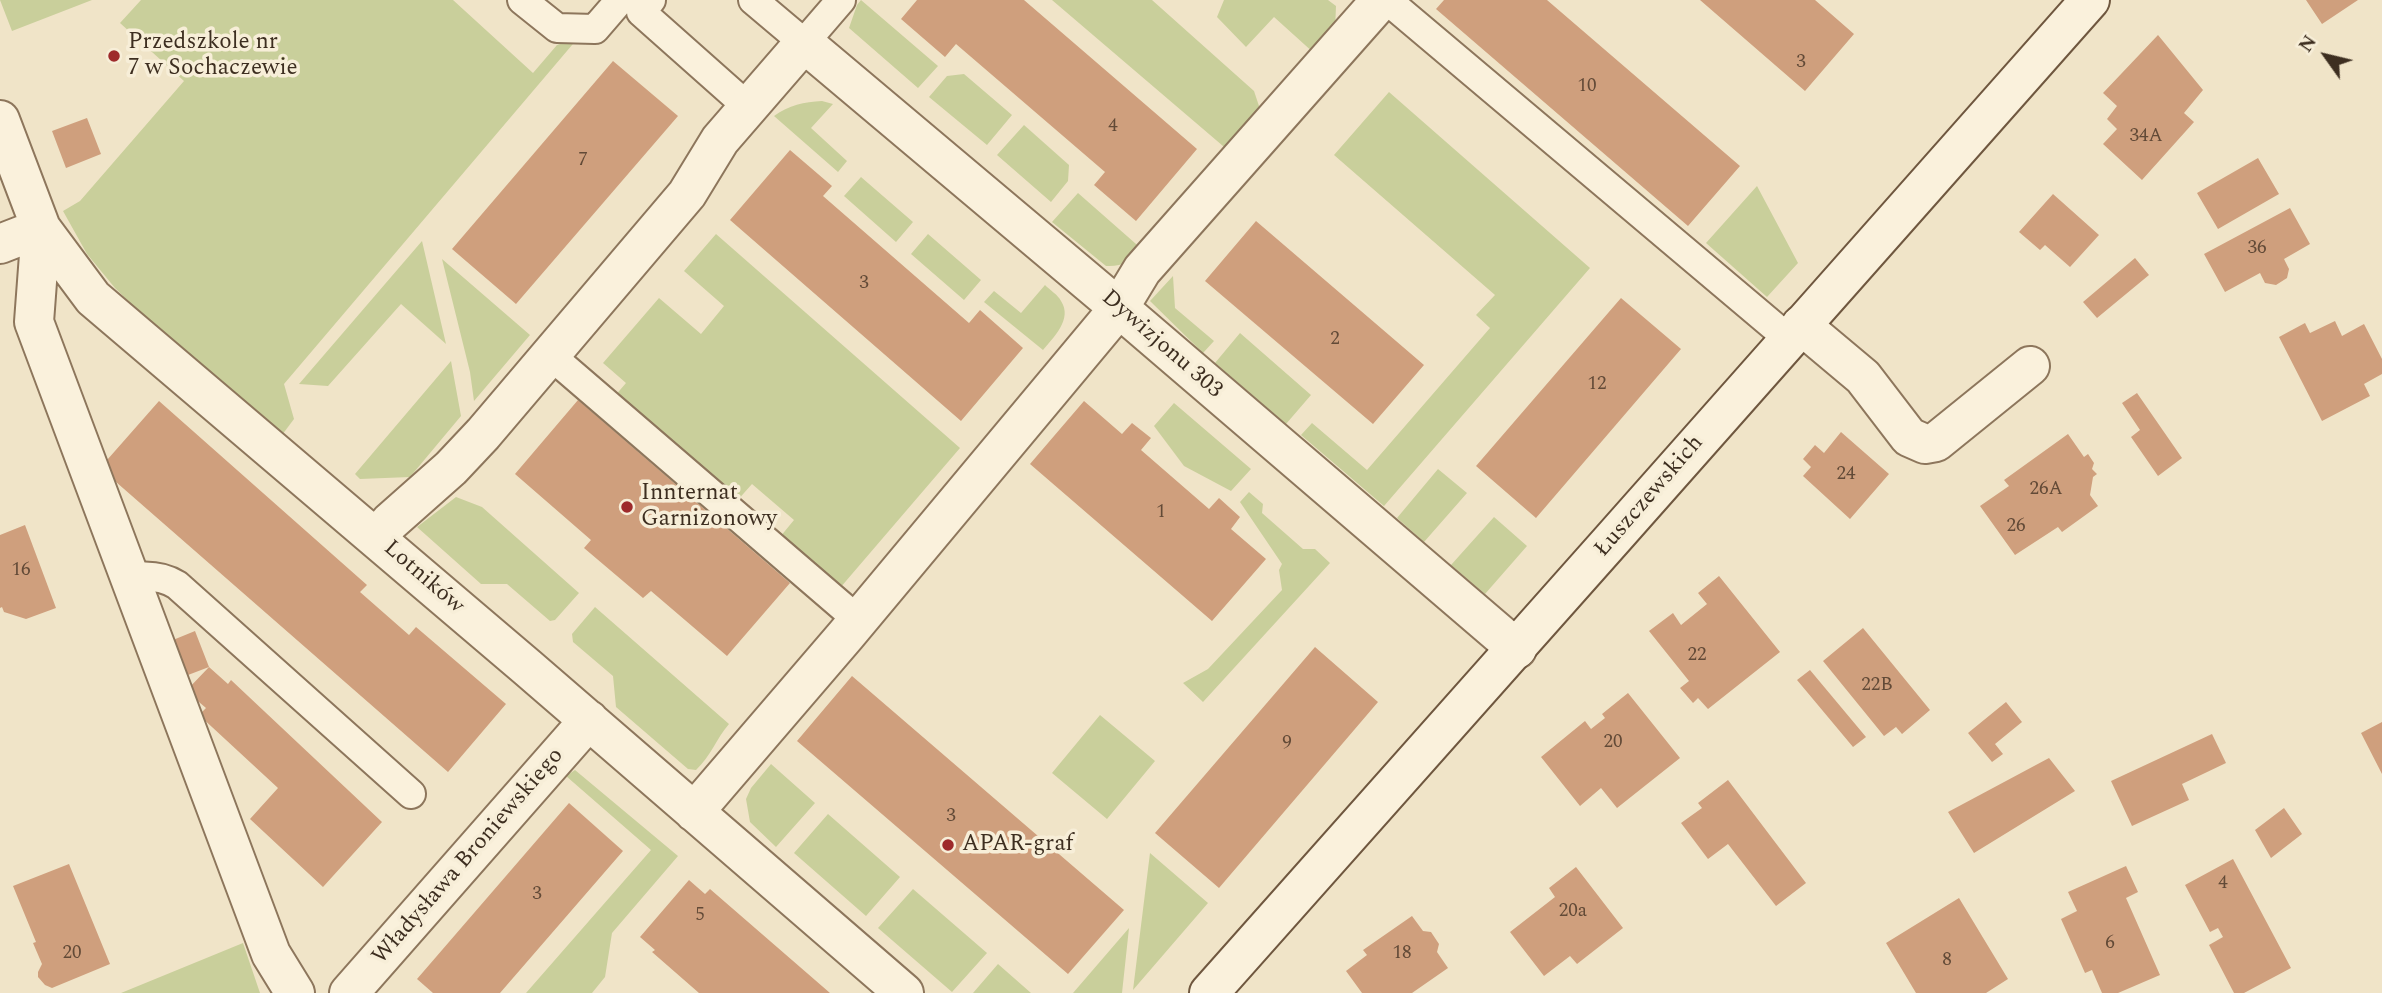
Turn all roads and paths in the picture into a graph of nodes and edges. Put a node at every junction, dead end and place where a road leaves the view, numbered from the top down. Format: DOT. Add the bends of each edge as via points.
graph roads {
  1 [pos="522,0"];
  2 [pos="753,0"];
  3 [pos="841,0"];
  4 [pos="1381,0"];
  5 [pos="1387,0"];
  6 [pos="2090,0"];
  7 [pos="634,3"];
  8 [pos="804,43"];
  9 [pos="748,107"];
  10 [pos="0,120"];
  11 [pos="41,228"];
  12 [pos="0,244"];
  13 [pos="1119,308"];
  14 [pos="1795,332"];
  15 [pos="550,355"];
  16 [pos="2030,366"];
  17 [pos="376,538"];
  18 [pos="130,578"];
  19 [pos="858,620"];
  20 [pos="1517,649"];
  21 [pos="589,720"];
  22 [pos="411,794"];
  23 [pos="694,812"];
  24 [pos="295,993"];
  25 [pos="349,993"];
  26 [pos="904,993"];
  27 [pos="1209,993"];
  1 -- 7 [label="lane" via="557,28 595,29"];
  2 -- 8 [label="lane"];
  3 -- 8 [label="lane"];
  4 -- 13 [label="street" via="1142,270"];
  5 -- 14 [label="lane"];
  6 -- 14 [label="street, Łuszczewskich"];
  7 -- 9 [label="lane"];
  8 -- 9 [label="street"];
  8 -- 13 [label="street, Dywizjonu 303"];
  9 -- 15 [label="street" via="720,140 687,194"];
  10 -- 11 [label="street, Lotników"];
  11 -- 12 [label="street"];
  11 -- 17 [label="street, Lotników" via="93,298"];
  11 -- 18 [label="street" via="34,322"];
  13 -- 19 [label="street"];
  13 -- 20 [label="street, Dywizjonu 303"];
  14 -- 16 [label="street" via="1863,377 1909,437 1925,444 1936,442"];
  14 -- 20 [label="street, Łuszczewskich"];
  15 -- 17 [label="street" via="451,468"];
  15 -- 19 [label="lane"];
  17 -- 21 [label="street, Lotników"];
  18 -- 22 [label="lane" via="165,578 177,584"];
  18 -- 24 [label="street" via="271,954"];
  19 -- 23 [label="street"];
  20 -- 27 [label="street, Łuszczewskich"];
  21 -- 23 [label="street, Lotników"];
  21 -- 25 [label="street, Władysława Broniewskiego"];
  23 -- 26 [label="street, Lotników"];
}
